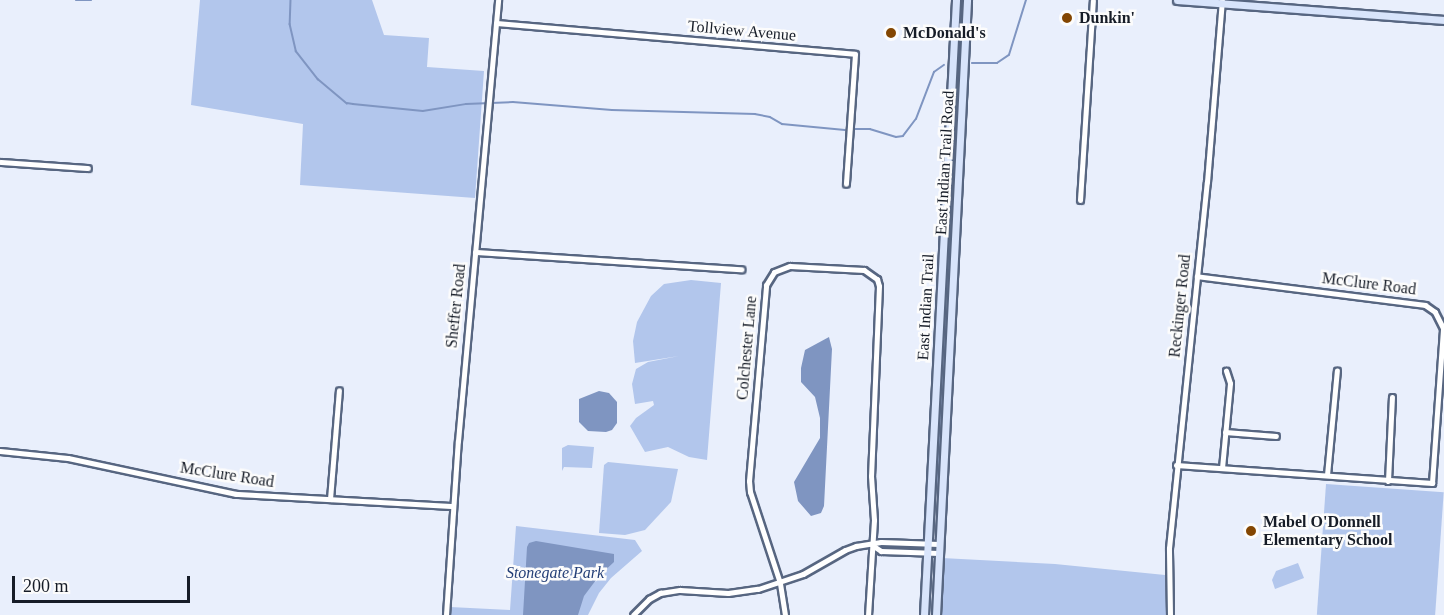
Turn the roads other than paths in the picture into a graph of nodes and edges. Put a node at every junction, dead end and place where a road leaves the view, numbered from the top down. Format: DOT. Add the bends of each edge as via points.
graph roads {
  1 [pos="498,0"];
  2 [pos="956,0"];
  3 [pos="967,0"];
  4 [pos="1093,0"];
  5 [pos="1177,0"];
  6 [pos="1222,2"];
  7 [pos="1444,20"];
  8 [pos="496,23"];
  9 [pos="0,162"];
  10 [pos="88,168"];
  11 [pos="846,184"];
  12 [pos="1080,200"];
  13 [pos="475,252"];
  14 [pos="741,269"];
  15 [pos="1197,276"];
  16 [pos="940,304"];
  17 [pos="951,305"];
  18 [pos="1337,370"];
  19 [pos="1226,371"];
  20 [pos="1442,377"];
  21 [pos="339,390"];
  22 [pos="1392,397"];
  23 [pos="1225,432"];
  24 [pos="1276,436"];
  25 [pos="1435,437"];
  26 [pos="1444,438"];
  27 [pos="0,451"];
  28 [pos="1176,465"];
  29 [pos="1222,468"];
  30 [pos="1327,475"];
  31 [pos="1388,481"];
  32 [pos="330,499"];
  33 [pos="453,506"];
  34 [pos="928,544"];
  35 [pos="939,544"];
  36 [pos="872,546"];
  37 [pos="927,553"];
  38 [pos="939,553"];
  39 [pos="780,583"];
  40 [pos="446,615"];
  41 [pos="633,615"];
  42 [pos="785,615"];
  43 [pos="868,615"];
  44 [pos="924,615"];
  45 [pos="936,615"];
  46 [pos="1170,615"];
  1 -- 8 [label="street, Sheffer Road"];
  2 -- 16 [label="main road, East Indian Trail"];
  3 -- 17 [label="main road, East Indian Trail Road"];
  4 -- 12 [label="street"];
  5 -- 6 [label="main road"];
  6 -- 7 [label="main road"];
  6 -- 15 [label="street, Reckinger Road"];
  8 -- 11 [label="street, Tollview Avenue" via="855,54"];
  8 -- 13 [label="street, Sheffer Road"];
  9 -- 10 [label="street"];
  13 -- 14 [label="street"];
  13 -- 33 [label="street, Sheffer Road"];
  15 -- 20 [label="street, McClure Road" via="1430,307 1443,327"];
  15 -- 28 [label="street, Reckinger Road"];
  16 -- 17 [label="main road"];
  16 -- 34 [label="main road, East Indian Trail"];
  17 -- 35 [label="main road, East Indian Trail Road"];
  18 -- 30 [label="street"];
  19 -- 23 [label="street" via="1230,383"];
  20 -- 25 [label="street, McClure Road"];
  21 -- 32 [label="street"];
  22 -- 31 [label="street"];
  23 -- 24 [label="street"];
  23 -- 29 [label="street"];
  25 -- 26 [label="street"];
  25 -- 31 [label="street, McClure Road" via="1432,483"];
  27 -- 32 [label="street, McClure Road" via="68,458 252,496"];
  28 -- 29 [label="street"];
  28 -- 46 [label="street, Reckinger Road" via="1167,577"];
  29 -- 30 [label="street"];
  30 -- 31 [label="street"];
  32 -- 33 [label="street, McClure Road"];
  33 -- 40 [label="street, Sheffer Road"];
  34 -- 35 [label="street"];
  34 -- 36 [label="street" via="881,542"];
  34 -- 37 [label="main road, East Indian Trail"];
  35 -- 38 [label="main road, East Indian Trail Road"];
  36 -- 37 [label="street" via="880,551"];
  36 -- 39 [label="street" via="845,550"];
  36 -- 39 [label="street, Colchester Lane" via="871,476 880,296 877,279 864,270 780,268 766,285 749,481"];
  36 -- 43 [label="street"];
  37 -- 38 [label="street"];
  37 -- 44 [label="main road, East Indian Trail"];
  38 -- 45 [label="main road, East Indian Trail Road"];
  39 -- 41 [label="street" via="739,592 670,590 649,599"];
  39 -- 42 [label="street"];
}
